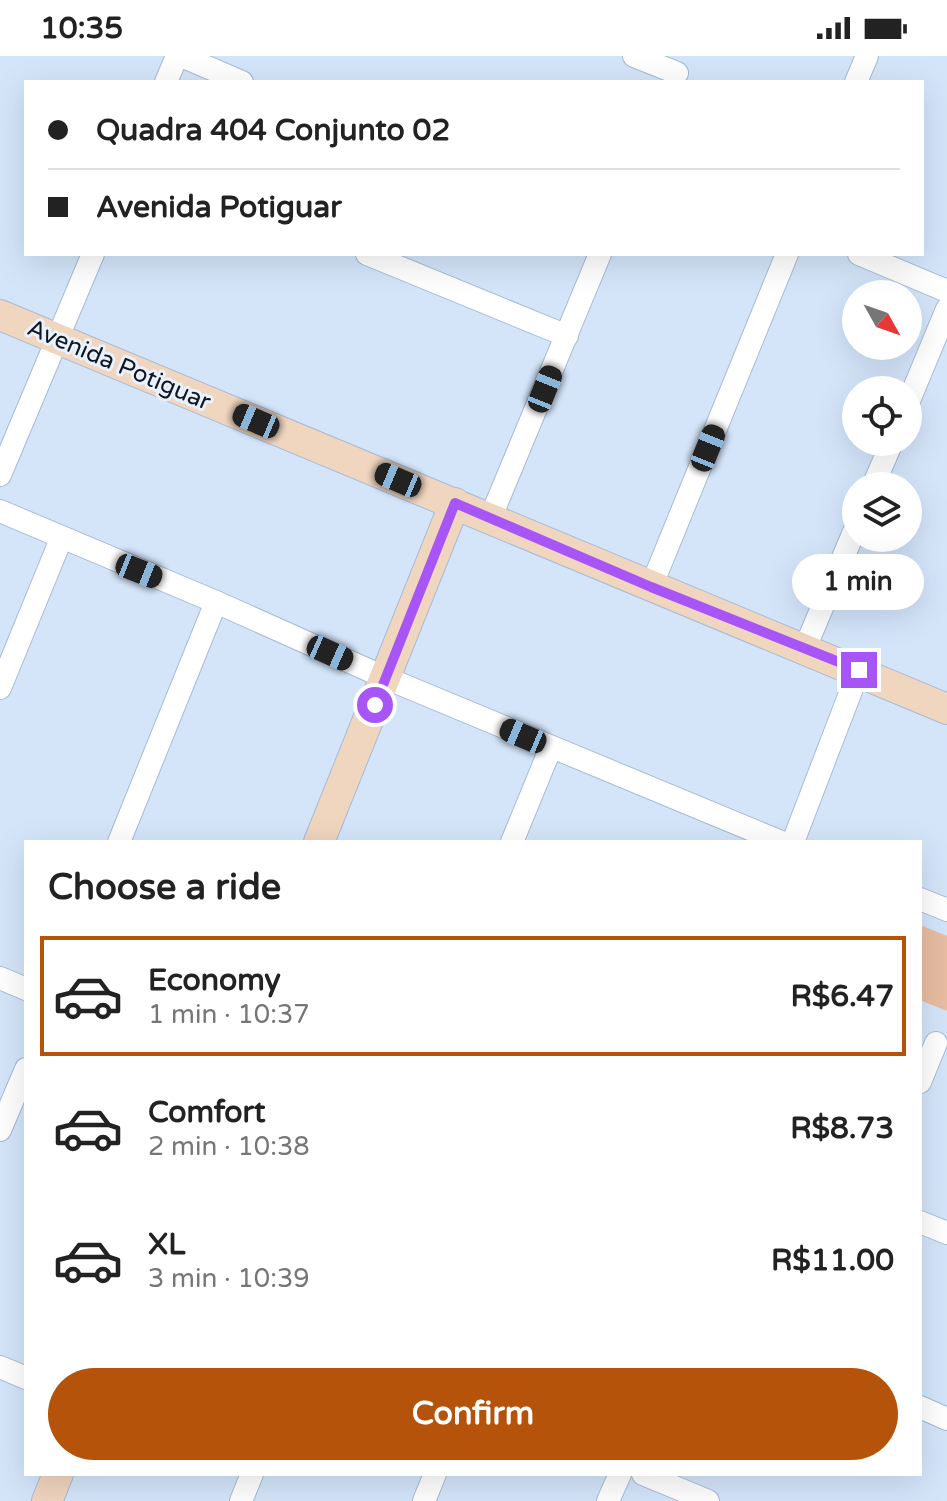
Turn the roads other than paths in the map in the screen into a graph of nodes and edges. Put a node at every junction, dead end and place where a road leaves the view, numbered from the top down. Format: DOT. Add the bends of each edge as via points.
graph roads {
  1 [pos="179,56"];
  2 [pos="634,56"];
  3 [pos="867,56"];
  4 [pos="678,70"];
  5 [pos="167,80"];
  6 [pos="237,80"];
  7 [pos="857,80"];
  8 [pos="92,256"];
  9 [pos="372,256"];
  10 [pos="599,256"];
  11 [pos="786,256"];
  12 [pos="864,256"];
  13 [pos="947,291"];
  14 [pos="947,309"];
  15 [pos="0,315"];
  16 [pos="567,336"];
  17 [pos="56,339"];
  18 [pos="919,376"];
  19 [pos="0,475"];
  20 [pos="455,503"];
  21 [pos="0,511"];
  22 [pos="490,519"];
  23 [pos="61,539"];
  24 [pos="845,552"];
  25 [pos="651,587"];
  26 [pos="216,602"];
  27 [pos="805,648"];
  28 [pos="859,670"];
  29 [pos="386,678"];
  30 [pos="0,688"];
  31 [pos="947,709"];
  32 [pos="551,747"];
  33 [pos="120,840"];
  34 [pos="320,840"];
  35 [pos="513,840"];
  36 [pos="776,840"];
  37 [pos="794,840"];
  38 [pos="922,900"];
  39 [pos="947,910"];
  40 [pos="0,978"];
  41 [pos="24,988"];
  42 [pos="934,1042"];
  43 [pos="24,1074"];
  44 [pos="922,1076"];
  45 [pos="0,1130"];
  46 [pos="922,1223"];
  47 [pos="947,1233"];
  48 [pos="0,1367"];
  49 [pos="24,1377"];
  50 [pos="922,1408"];
  51 [pos="947,1419"];
  52 [pos="434,1476"];
  53 [pos="619,1476"];
  54 [pos="648,1476"];
  55 [pos="424,1501"];
  56 [pos="608,1501"];
  57 [pos="708,1501"];
  1 -- 5 [label="street"];
  1 -- 6 [label="street"];
  2 -- 4 [label="street"];
  3 -- 7 [label="street"];
  8 -- 17 [label="street"];
  9 -- 16 [label="street"];
  10 -- 16 [label="street"];
  11 -- 25 [label="street"];
  12 -- 13 [label="street"];
  14 -- 18 [label="street"];
  15 -- 17 [label="street, Avenida Potiguar"];
  16 -- 22 [label="street"];
  17 -- 19 [label="street"];
  17 -- 20 [label="street, Avenida Potiguar"];
  20 -- 22 [label="street, Avenida Potiguar"];
  20 -- 29 [label="street"];
  21 -- 23 [label="street"];
  22 -- 25 [label="street, Avenida Potiguar"];
  23 -- 26 [label="street"];
  23 -- 30 [label="street"];
  24 -- 27 [label="street"];
  25 -- 27 [label="street, Avenida Potiguar"];
  26 -- 29 [label="street"];
  26 -- 33 [label="street"];
  27 -- 28 [label="street, Avenida Potiguar"];
  28 -- 31 [label="street, Avenida Potiguar"];
  28 -- 37 [label="street"];
  29 -- 32 [label="street"];
  29 -- 34 [label="street"];
  32 -- 35 [label="street"];
  32 -- 36 [label="street"];
  38 -- 39 [label="street"];
  40 -- 41 [label="street"];
  42 -- 44 [label="street"];
  43 -- 45 [label="street"];
  46 -- 47 [label="street"];
  48 -- 49 [label="street"];
  50 -- 51 [label="street"];
  52 -- 55 [label="street"];
  53 -- 56 [label="street"];
  54 -- 57 [label="street"];
}
